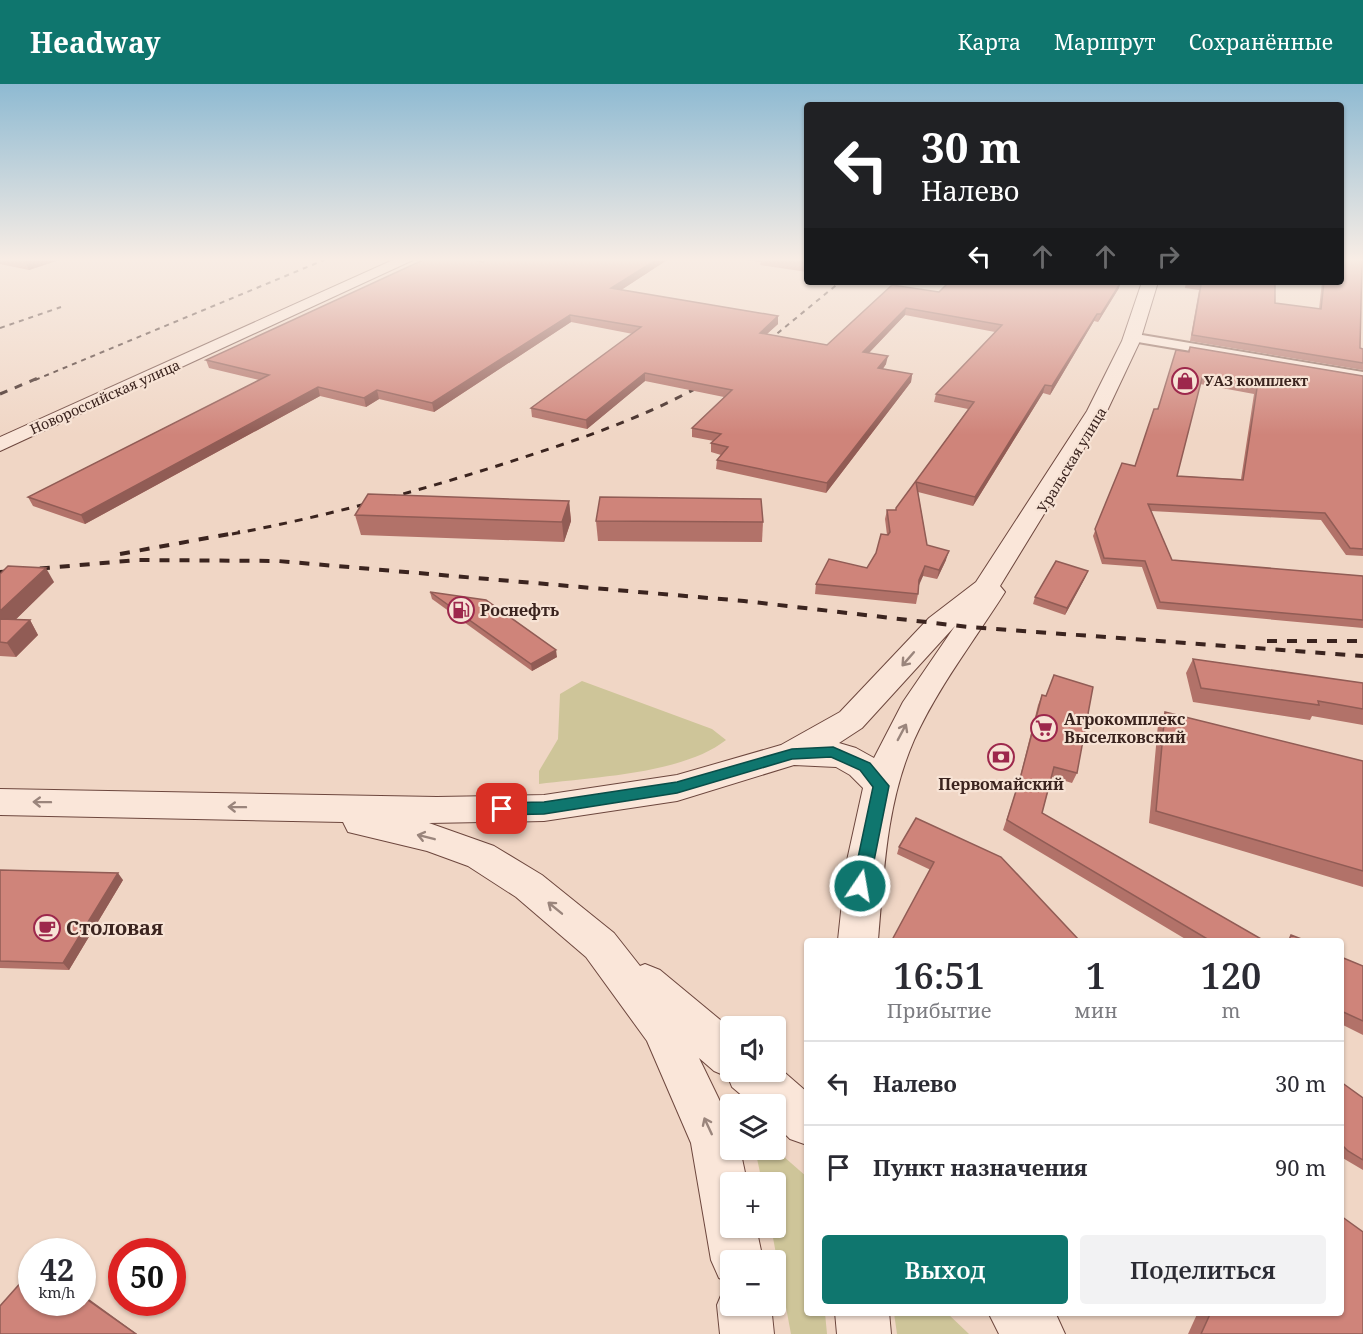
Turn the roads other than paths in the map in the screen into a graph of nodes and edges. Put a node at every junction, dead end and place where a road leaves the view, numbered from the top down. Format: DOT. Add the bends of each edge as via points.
graph roads {
  1 [pos="278,318"];
  2 [pos="1140,318"];
  3 [pos="1134,337"];
  4 [pos="1363,376"];
  5 [pos="0,445"];
  6 [pos="1044,502"];
  7 [pos="792,754"];
  8 [pos="881,786"];
  9 [pos="0,802"];
  10 [pos="295,808"];
  11 [pos="858,938"];
  12 [pos="600,945"];
  13 [pos="720,1047"];
  14 [pos="761,1082"];
  15 [pos="804,1119"];
  16 [pos="721,1172"];
  17 [pos="745,1316"];
  18 [pos="862,1316"];
  19 [pos="1019,1316"];
  20 [pos="747,1334"];
  21 [pos="864,1334"];
  22 [pos="1038,1334"];
  1 -- 5 [label="main road, Новороссийская улица"];
  2 -- 3 [label="main road, Уральская улица"];
  3 -- 4 [label="street"];
  3 -- 6 [label="main road, Уральская улица"];
  6 -- 7 [label="main road, Уральская улица, one-way" via="986,587 939,624 851,720"];
  8 -- 6 [label="main road, Уральская улица, one-way" via="898,741 923,693 969,627"];
  7 -- 8 [label="main road" via="833,752 865,766"];
  7 -- 10 [label="main road" via="677,788 544,808"];
  8 -- 11 [label="main road, Уральская улица" via="860,886"];
  10 -- 9 [label="main road, one-way"];
  12 -- 10 [label="main road, one-way" via="529,886 481,856 431,838"];
  12 -- 13 [label="main road"];
  16 -- 12 [label="main road, one-way" via="715,1142 663,1027"];
  14 -- 15 [label="main road"];
  17 -- 20 [label="main road"];
  18 -- 21 [label="main road"];
  19 -- 22 [label="main road"];
}
